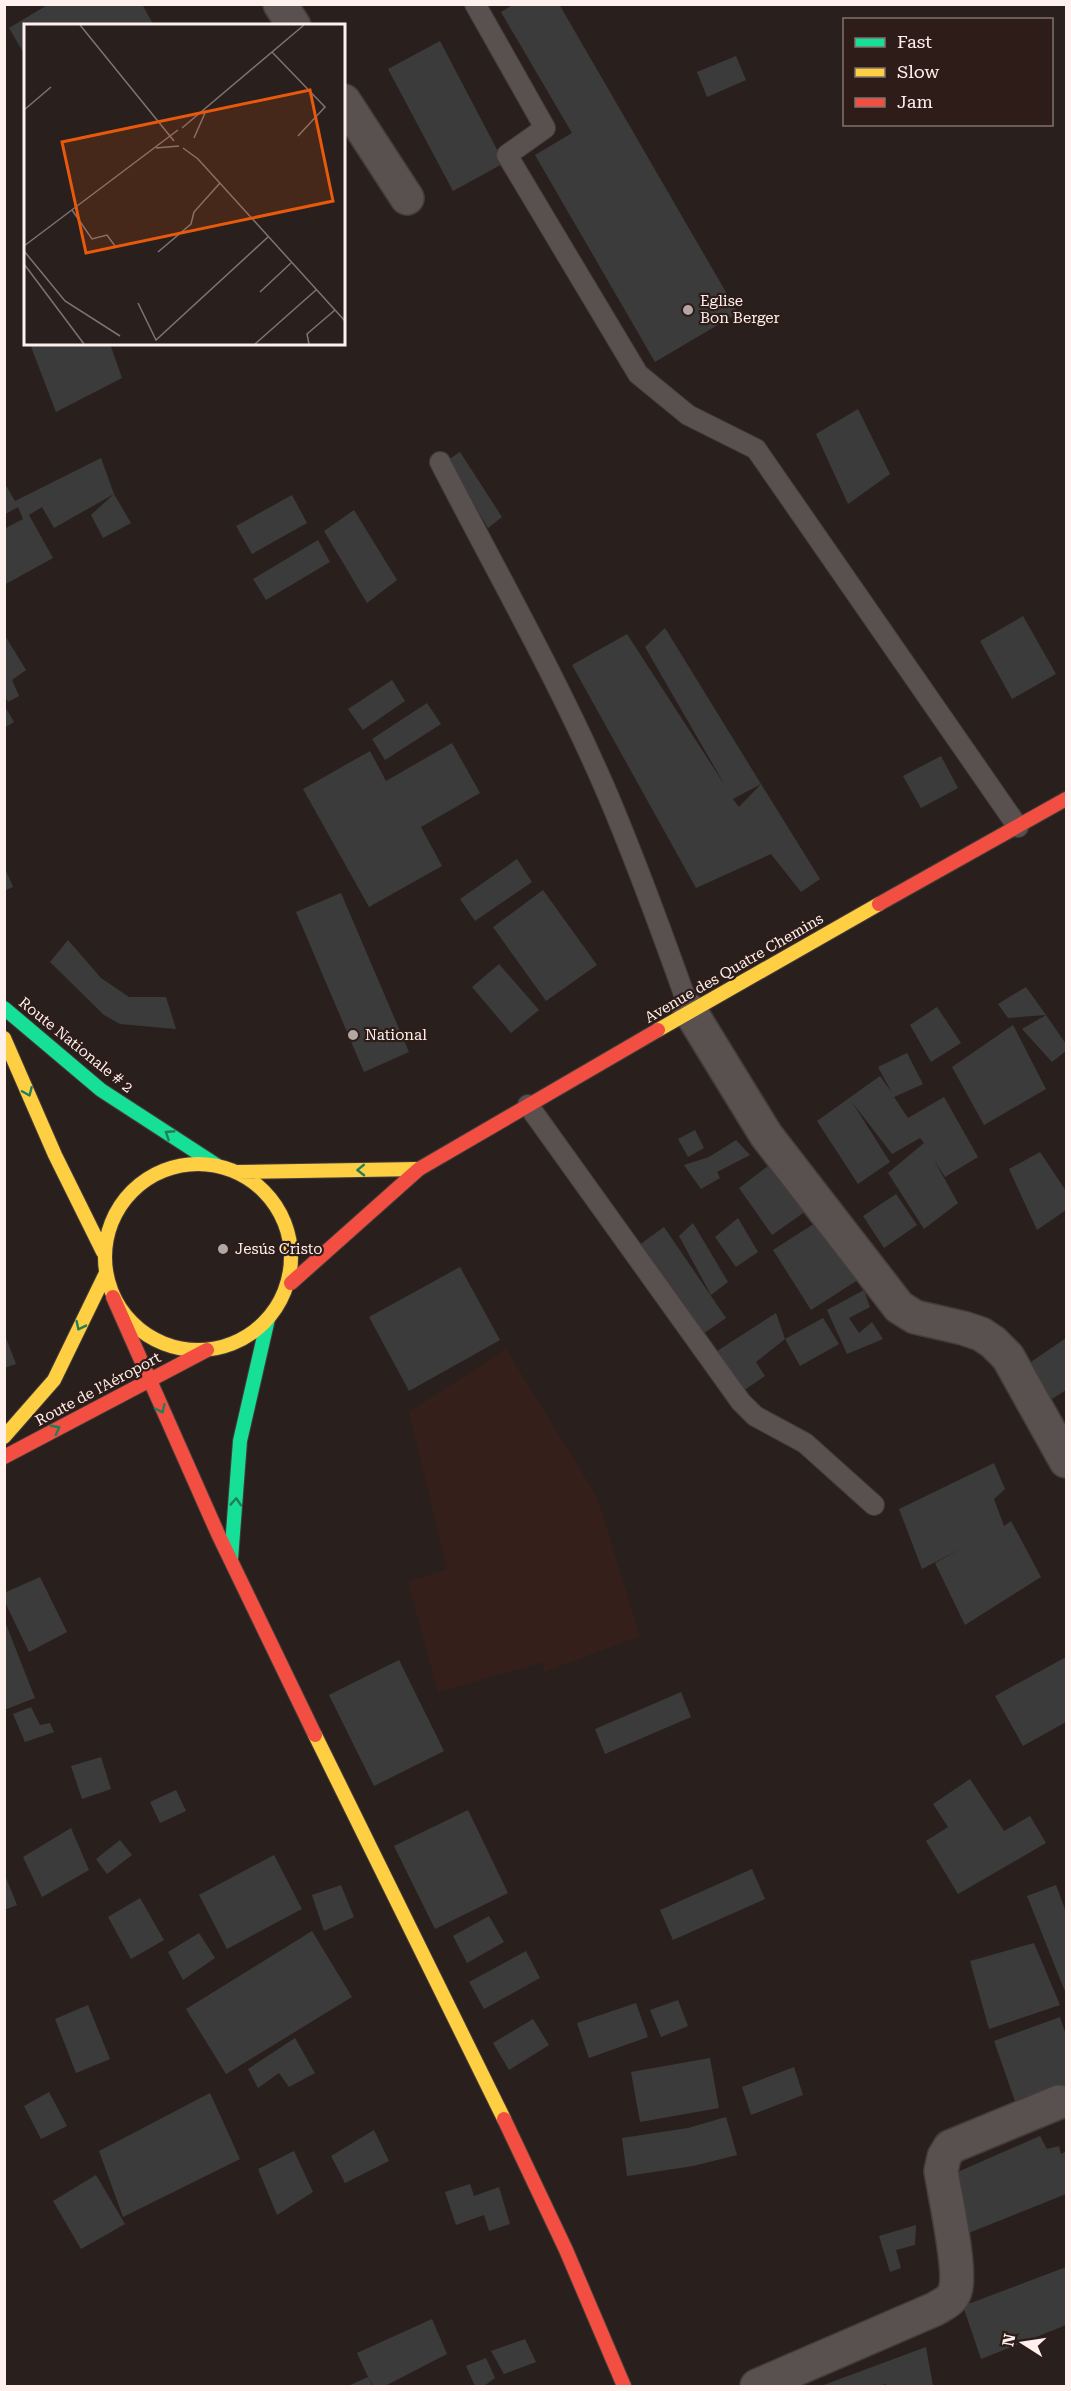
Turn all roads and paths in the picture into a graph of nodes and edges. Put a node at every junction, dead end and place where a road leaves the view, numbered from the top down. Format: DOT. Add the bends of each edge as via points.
graph roads {
  1 [pos="280,4"];
  2 [pos="475,4"];
  3 [pos="293,24"];
  4 [pos="345,103"];
  5 [pos="407,198"];
  6 [pos="440,462"];
  7 [pos="1066,799"];
  8 [pos="1018,827"];
  9 [pos="4,1008"];
  10 [pos="690,1011"];
  11 [pos="4,1038"];
  12 [pos="528,1105"];
  13 [pos="218,1166"];
  14 [pos="419,1169"];
  15 [pos="237,1172"];
  16 [pos="104,1252"];
  17 [pos="106,1273"];
  18 [pos="291,1283"];
  19 [pos="113,1297"];
  20 [pos="268,1318"];
  21 [pos="207,1350"];
  22 [pos="148,1381"];
  23 [pos="4,1437"];
  24 [pos="4,1457"];
  25 [pos="1066,1461"];
  26 [pos="874,1504"];
  27 [pos="231,1561"];
  28 [pos="1059,2102"];
  29 [pos="624,2386"];
  30 [pos="757,2386"];
  1 -- 3 [label="street"];
  2 -- 8 [label="lane" via="545,128 507,155 638,374 688,415 756,449"];
  4 -- 5 [label="street"];
  6 -- 10 [label="lane" via="603,784 637,864"];
  7 -- 8 [label="main road, Avenue des Quatre Chemins"];
  8 -- 10 [label="main road, Avenue des Quatre Chemins"];
  13 -- 9 [label="main road, Route Nationale # 2, one-way" via="101,1090"];
  10 -- 12 [label="main road, Avenue des Quatre Chemins"];
  10 -- 25 [label="street" via="766,1135 899,1307 915,1317 963,1328 993,1342 1008,1357"];
  11 -- 16 [label="main road, one-way" via="55,1155"];
  12 -- 14 [label="main road, Avenue des Quatre Chemins"];
  12 -- 26 [label="lane" via="741,1402 755,1416 805,1443"];
  13 -- 15 [label="main road"];
  13 -- 16 [label="main road" via="195,1164 152,1177 134,1191 112,1220"];
  14 -- 15 [label="main road, Avenue des Quatre Chemins, one-way"];
  14 -- 18 [label="main road, Avenue des Quatre Chemins"];
  15 -- 18 [label="main road" via="255,1183 281,1215 293,1258"];
  16 -- 17 [label="main road"];
  17 -- 19 [label="main road"];
  17 -- 23 [label="main road, Route de l’Aéroport, one-way" via="54,1380"];
  18 -- 20 [label="main road"];
  19 -- 21 [label="main road" via="137,1326 152,1337 169,1346"];
  19 -- 22 [label="main road"];
  20 -- 21 [label="main road" via="240,1340"];
  27 -- 20 [label="main road, one-way" via="240,1441"];
  21 -- 22 [label="main road, Route de l’Aéroport"];
  24 -- 22 [label="main road, Route de l’Aéroport, one-way"];
  22 -- 27 [label="main road, one-way"];
  27 -- 29 [label="main road" via="558,2233"];
  28 -- 30 [label="street" via="950,2147 944,2157 941,2171 957,2271 956,2290 951,2299"];
}
